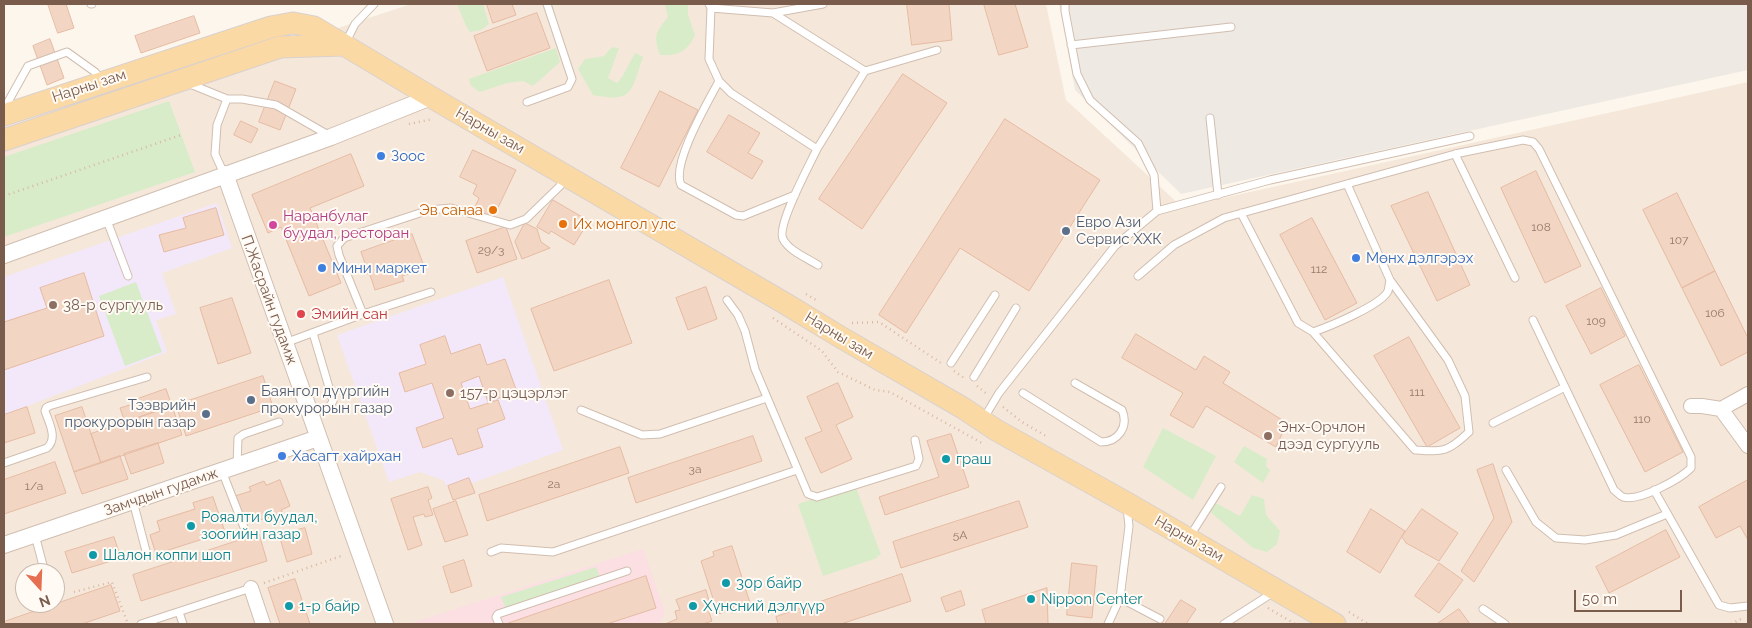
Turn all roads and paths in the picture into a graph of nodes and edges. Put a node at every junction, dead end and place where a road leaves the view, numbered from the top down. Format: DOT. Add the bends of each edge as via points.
graph roads {
  1 [pos="374,4"];
  2 [pos="547,4"];
  3 [pos="824,4"];
  4 [pos="1065,4"];
  5 [pos="710,6"];
  6 [pos="773,13"];
  7 [pos="1231,27"];
  8 [pos="1071,44"];
  9 [pos="344,45"];
  10 [pos="937,50"];
  11 [pos="865,71"];
  12 [pos="181,80"];
  13 [pos="103,81"];
  14 [pos="719,81"];
  15 [pos="432,97"];
  16 [pos="227,99"];
  17 [pos="527,102"];
  18 [pos="4,110"];
  19 [pos="4,115"];
  20 [pos="439,118"];
  21 [pos="1210,118"];
  22 [pos="408,124"];
  23 [pos="181,134"];
  24 [pos="331,136"];
  25 [pos="1470,136"];
  26 [pos="4,140"];
  27 [pos="817,149"];
  28 [pos="1455,154"];
  29 [pos="224,174"];
  30 [pos="565,175"];
  31 [pos="1347,184"];
  32 [pos="1218,194"];
  33 [pos="795,195"];
  34 [pos="4,196"];
  35 [pos="1157,210"];
  36 [pos="1241,213"];
  37 [pos="106,218"];
  38 [pos="4,255"];
  39 [pos="818,265"];
  40 [pos="128,276"];
  41 [pos="1138,276"];
  42 [pos="1515,278"];
  43 [pos="1390,280"];
  44 [pos="431,292"];
  45 [pos="995,295"];
  46 [pos="727,300"];
  47 [pos="1016,308"];
  48 [pos="363,314"];
  49 [pos="767,314"];
  50 [pos="1533,320"];
  51 [pos="1313,332"];
  52 [pos="313,333"];
  53 [pos="285,344"];
  54 [pos="950,363"];
  55 [pos="147,377"];
  56 [pos="974,378"];
  57 [pos="1074,383"];
  58 [pos="1565,387"];
  59 [pos="1023,393"];
  60 [pos="1748,394"];
  61 [pos="767,398"];
  62 [pos="1691,406"];
  63 [pos="1721,409"];
  64 [pos="581,410"];
  65 [pos="310,415"];
  66 [pos="982,421"];
  67 [pos="279,422"];
  68 [pos="1493,423"];
  69 [pos="318,438"];
  70 [pos="915,440"];
  71 [pos="984,444"];
  72 [pos="1748,446"];
  73 [pos="4,463"];
  74 [pos="237,466"];
  75 [pos="797,470"];
  76 [pos="1506,470"];
  77 [pos="222,471"];
  78 [pos="1221,488"];
  79 [pos="1654,490"];
  80 [pos="133,501"];
  81 [pos="1127,503"];
  82 [pos="1667,514"];
  83 [pos="35,534"];
  84 [pos="246,536"];
  85 [pos="1188,538"];
  86 [pos="4,545"];
  87 [pos="359,550"];
  88 [pos="491,552"];
  89 [pos="147,555"];
  90 [pos="43,563"];
  91 [pos="627,571"];
  92 [pos="251,588"];
  93 [pos="1277,590"];
  94 [pos="74,592"];
  95 [pos="1120,598"];
  96 [pos="1260,602"];
  97 [pos="1748,606"];
  98 [pos="1484,609"];
  99 [pos="179,612"];
  100 [pos="1748,616"];
  101 [pos="1160,619"];
  102 [pos="128,624"];
  103 [pos="142,624"];
  104 [pos="183,624"];
  105 [pos="263,624"];
  106 [pos="385,624"];
  107 [pos="499,624"];
  108 [pos="1108,624"];
  109 [pos="1224,624"];
  110 [pos="1295,624"];
  111 [pos="1335,624"];
  112 [pos="1505,624"];
  113 [pos="1731,624"];
  1 -- 9 [label="lane" via="355,24"];
  2 -- 17 [label="lane" via="572,79 568,86"];
  3 -- 6 [label="lane"];
  4 -- 8 [label="lane"];
  5 -- 6 [label="lane"];
  5 -- 14 [label="lane" via="709,59"];
  6 -- 11 [label="lane"];
  7 -- 8 [label="lane"];
  8 -- 35 [label="lane" via="1077,74 1090,100 1138,143 1154,174"];
  9 -- 12 [label="main road, Нарны зам" via="280,46"];
  9 -- 13 [label="main road, Нарны зам" via="314,27 293,23 271,26"];
  9 -- 15 [label="main road, Нарны зам"];
  10 -- 11 [label="lane"];
  11 -- 27 [label="lane"];
  12 -- 16 [label="lane"];
  12 -- 26 [label="main road, Нарны зам"];
  13 -- 18 [label="lane" via="68,52 28,66"];
  13 -- 19 [label="main road, Нарны зам"];
  14 -- 27 [label="lane" via="731,93"];
  14 -- 33 [label="lane" via="686,147 678,179 681,185 743,216"];
  15 -- 24 [label="street"];
  15 -- 30 [label="main road, Нарны зам"];
  16 -- 24 [label="lane" via="242,98 276,105"];
  16 -- 29 [label="lane" via="217,125 215,154"];
  20 -- 22 [label="path"];
  21 -- 32 [label="lane"];
  23 -- 34 [label="path"];
  24 -- 29 [label="street"];
  25 -- 32 [label="lane"];
  27 -- 33 [label="lane"];
  28 -- 31 [label="lane"];
  28 -- 42 [label="lane"];
  28 -- 79 [label="lane" via="1523,140 1533,142 1539,149 1691,457 1691,468 1684,475"];
  29 -- 37 [label="street"];
  29 -- 53 [label="street, П.Жасрайн гудамж"];
  30 -- 48 [label="lane" via="560,186 526,219 510,225 451,208 429,210 344,238 337,246 339,255"];
  30 -- 66 [label="main road, Нарны зам"];
  31 -- 36 [label="lane"];
  31 -- 43 [label="lane"];
  32 -- 35 [label="lane"];
  33 -- 39 [label="lane" via="782,227 782,238"];
  35 -- 66 [label="lane" via="1115,246 999,393"];
  36 -- 41 [label="lane" via="1224,218 1174,245"];
  36 -- 51 [label="lane" via="1298,323"];
  37 -- 38 [label="street"];
  37 -- 40 [label="lane"];
  43 -- 51 [label="lane" via="1388,292 1376,303"];
  43 -- 51 [label="lane" via="1448,360 1466,396 1469,432 1456,444 1440,452 1415,450"];
  44 -- 48 [label="lane"];
  45 -- 54 [label="lane"];
  46 -- 61 [label="lane" via="745,331"];
  47 -- 56 [label="lane"];
  48 -- 52 [label="lane"];
  49 -- 71 [label="path" via="822,350 838,372 875,390 890,392"];
  50 -- 58 [label="lane"];
  52 -- 53 [label="lane"];
  52 -- 65 [label="lane" via="333,401 330,406"];
  53 -- 65 [label="street, П.Жасрайн гудамж"];
  55 -- 73 [label="lane" via="49,406 45,411 53,437 51,445"];
  57 -- 59 [label="lane" via="1122,410 1124,423 1118,437 1101,442"];
  58 -- 68 [label="lane"];
  58 -- 79 [label="lane" via="1614,490 1622,497 1632,498"];
  60 -- 63 [label="street"];
  61 -- 64 [label="lane" via="660,434 642,435"];
  61 -- 75 [label="lane"];
  62 -- 63 [label="street"];
  63 -- 72 [label="street"];
  65 -- 69 [label="street, П.Жасрайн гудамж"];
  66 -- 81 [label="main road, Нарны зам"];
  67 -- 74 [label="lane" via="238,438"];
  69 -- 74 [label="street, Замчдын гудамж"];
  69 -- 87 [label="street, П.Жасрайн гудамж"];
  70 -- 75 [label="lane" via="919,460 916,466 817,497 808,494"];
  74 -- 77 [label="street, Замчдын гудамж"];
  75 -- 88 [label="lane" via="553,552 502,548"];
  76 -- 82 [label="lane" via="1536,522 1556,538 1585,540 1616,535"];
  77 -- 80 [label="street, Замчдын гудамж"];
  77 -- 84 [label="lane"];
  78 -- 85 [label="lane"];
  79 -- 82 [label="lane"];
  80 -- 83 [label="street, Замчдын гудамж"];
  80 -- 89 [label="lane"];
  81 -- 85 [label="main road, Нарны зам"];
  81 -- 95 [label="lane" via="1129,526"];
  82 -- 97 [label="lane" via="1719,605 1730,608"];
  83 -- 86 [label="street, Замчдын гудамж"];
  83 -- 90 [label="lane"];
  85 -- 93 [label="main road, Нарны зам"];
  87 -- 92 [label="path"];
  87 -- 106 [label="street, П.Жасрайн гудамж"];
  91 -- 107 [label="lane" via="498,614"];
  92 -- 99 [label="lane"];
  92 -- 105 [label="street"];
  93 -- 96 [label="lane"];
  93 -- 111 [label="main road, Нарны зам"];
  94 -- 102 [label="path" via="112,582"];
  95 -- 101 [label="lane"];
  95 -- 108 [label="lane"];
  96 -- 109 [label="lane"];
  96 -- 110 [label="path"];
  98 -- 112 [label="lane"];
  99 -- 103 [label="lane"];
  99 -- 104 [label="lane"];
  100 -- 113 [label="path"];
}
